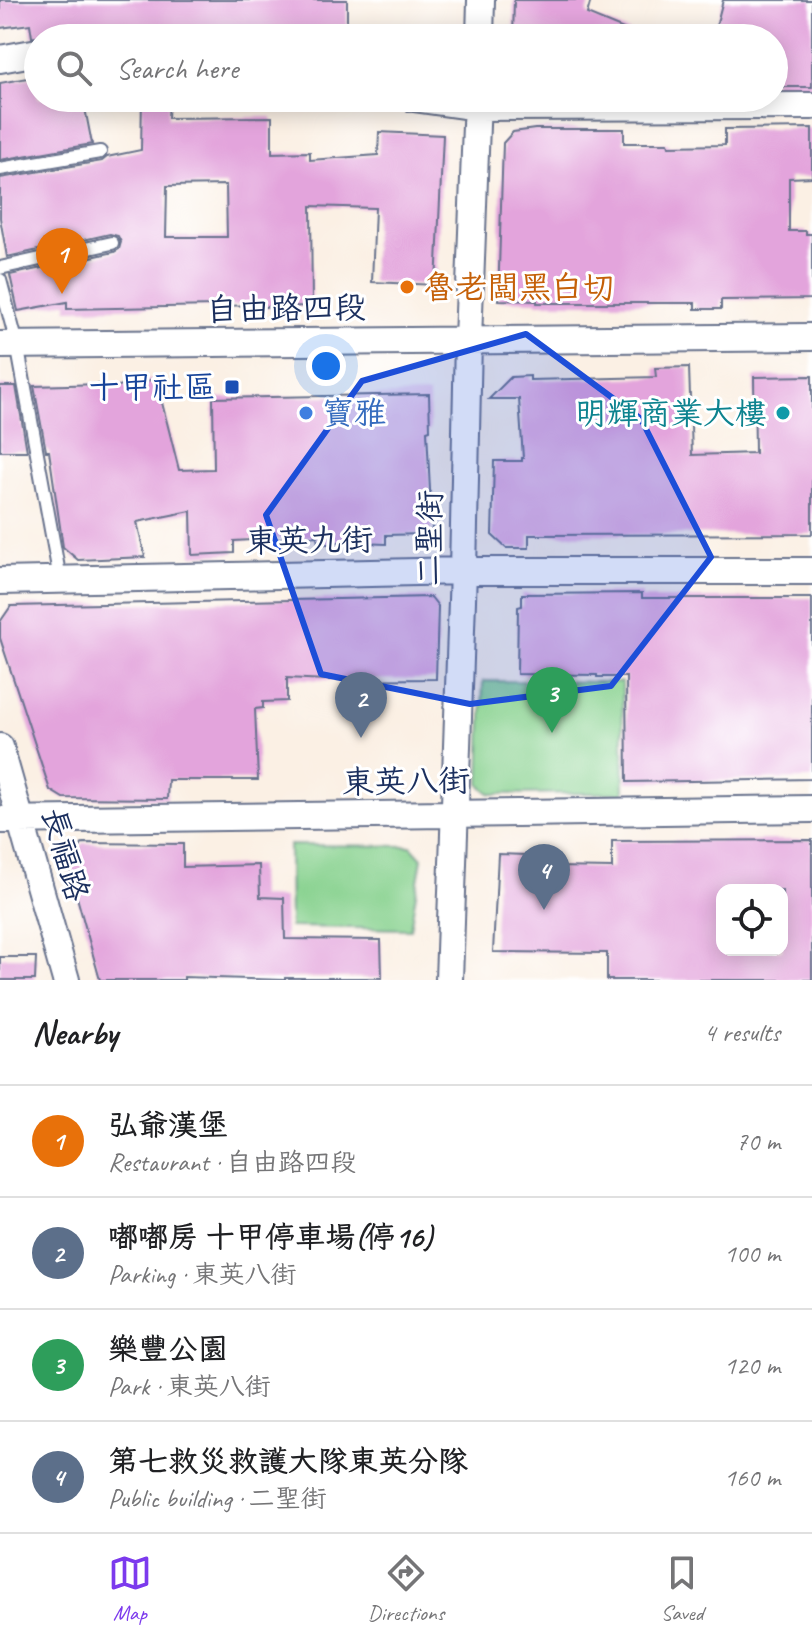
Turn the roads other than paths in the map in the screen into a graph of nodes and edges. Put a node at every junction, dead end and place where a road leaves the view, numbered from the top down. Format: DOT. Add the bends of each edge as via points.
graph roads {
  1 [pos="481,0"];
  2 [pos="480,24"];
  3 [pos="24,55"];
  4 [pos="0,59"];
  5 [pos="788,106"];
  6 [pos="812,106"];
  7 [pos="477,112"];
  8 [pos="100,152"];
  9 [pos="0,169"];
  10 [pos="112,243"];
  11 [pos="0,268"];
  12 [pos="0,280"];
  13 [pos="812,337"];
  14 [pos="468,340"];
  15 [pos="8,344"];
  16 [pos="463,571"];
  17 [pos="812,571"];
  18 [pos="60,579"];
  19 [pos="0,581"];
  20 [pos="0,747"];
  21 [pos="812,809"];
  22 [pos="453,815"];
  23 [pos="10,820"];
  24 [pos="66,980"];
  25 [pos="449,980"];
  1 -- 2 [label="street"];
  3 -- 4 [label="street"];
  5 -- 6 [label="street"];
  7 -- 14 [label="street, 二聖街"];
  8 -- 9 [label="lane"];
  10 -- 11 [label="lane"];
  12 -- 15 [label="lane"];
  13 -- 14 [label="street, 自由路四段"];
  14 -- 15 [label="street, 自由路四段"];
  14 -- 16 [label="street, 二聖街"];
  15 -- 18 [label="lane"];
  16 -- 17 [label="street, 東英九街"];
  16 -- 18 [label="street, 東英九街"];
  16 -- 22 [label="street, 二聖街"];
  18 -- 19 [label="street, 東英九街"];
  20 -- 23 [label="street, 長福路"];
  21 -- 22 [label="street, 東英八街"];
  22 -- 23 [label="street, 東英八街"];
  22 -- 25 [label="street, 二聖街"];
  23 -- 24 [label="street, 長福路"];
}
